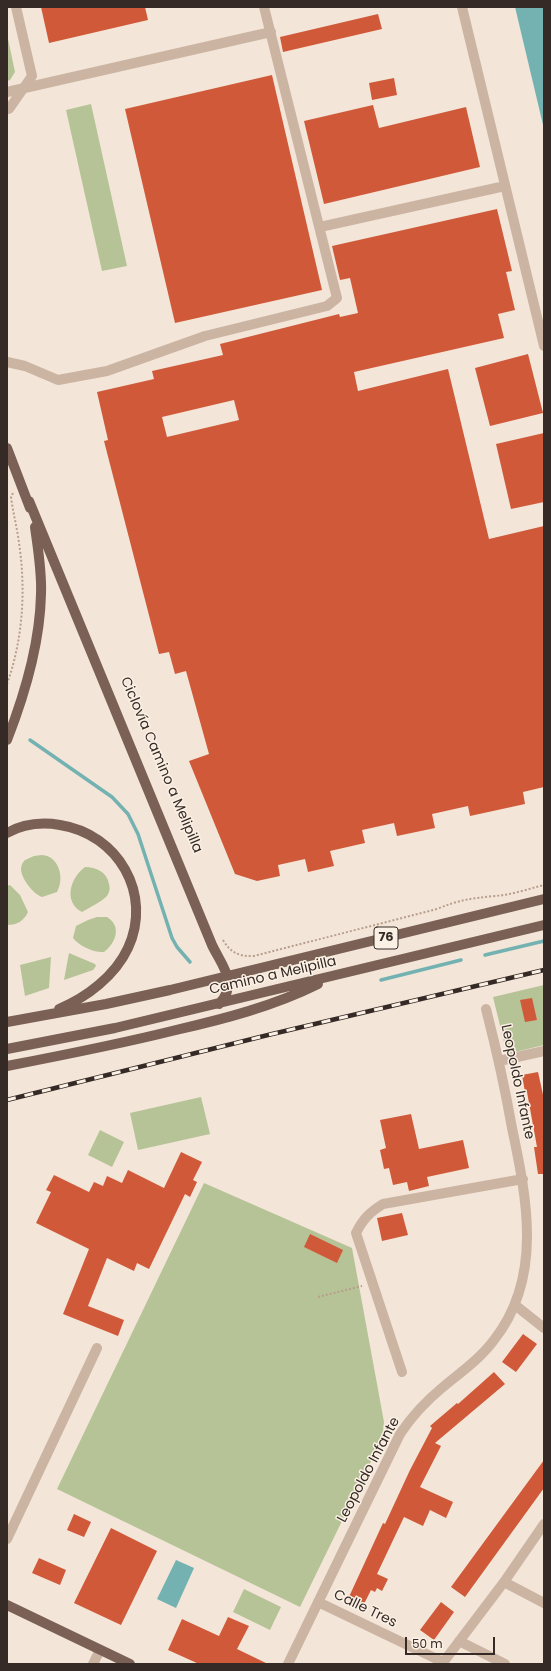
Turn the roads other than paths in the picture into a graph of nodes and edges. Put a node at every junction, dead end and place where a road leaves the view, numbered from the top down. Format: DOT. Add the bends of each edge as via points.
graph roads {
  1 [pos="16,7"];
  2 [pos="264,7"];
  3 [pos="462,7"];
  4 [pos="271,32"];
  5 [pos="24,88"];
  6 [pos="7,92"];
  7 [pos="7,109"];
  8 [pos="505,186"];
  9 [pos="320,227"];
  10 [pos="544,346"];
  11 [pos="7,362"];
  12 [pos="7,448"];
  13 [pos="29,501"];
  14 [pos="26,682"];
  15 [pos="7,720"];
  16 [pos="7,740"];
  17 [pos="7,833"];
  18 [pos="544,899"];
  19 [pos="544,925"];
  20 [pos="228,976"];
  21 [pos="333,977"];
  22 [pos="219,1004"];
  23 [pos="486,1009"];
  24 [pos="42,1016"];
  25 [pos="7,1022"];
  26 [pos="7,1049"];
  27 [pos="544,1051"];
  28 [pos="499,1061"];
  29 [pos="7,1066"];
  30 [pos="522,1179"];
  31 [pos="515,1305"];
  32 [pos="544,1328"];
  33 [pos="97,1348"];
  34 [pos="402,1372"];
  35 [pos="544,1524"];
  36 [pos="7,1539"];
  37 [pos="504,1582"];
  38 [pos="318,1602"];
  39 [pos="544,1602"];
  40 [pos="7,1605"];
  41 [pos="459,1641"];
  42 [pos="100,1650"];
  43 [pos="442,1663"];
  44 [pos="93,1664"];
  45 [pos="130,1664"];
  46 [pos="288,1664"];
  47 [pos="505,1664"];
  1 -- 5 [label="street" via="32,76"];
  2 -- 4 [label="street"];
  3 -- 8 [label="street"];
  4 -- 5 [label="street"];
  4 -- 9 [label="street"];
  5 -- 6 [label="street"];
  5 -- 7 [label="street"];
  8 -- 9 [label="street"];
  8 -- 10 [label="street"];
  9 -- 11 [label="street" via="337,298 327,306 205,336 107,371 58,380 25,366"];
  12 -- 13 [label="main road"];
  13 -- 14 [label="main road" via="37,541 41,595 38,633"];
  13 -- 20 [label="main road" via="212,945"];
  14 -- 15 [label="main road"];
  14 -- 16 [label="main road"];
  17 -- 24 [label="main road" via="23,827 49,824 89,834 108,846 119,859 130,879 134,894 135,926 128,949 120,962 89,992 67,1006"];
  18 -- 20 [label="main road, Camino a Melipilla / 76"];
  19 -- 21 [label="main road, Camino a Melipilla / 76"];
  20 -- 22 [label="main road" via="228,991"];
  20 -- 24 [label="main road, Camino a Melipilla / 76"];
  21 -- 22 [label="main road, Camino a Melipilla / 76"];
  21 -- 29 [label="main road" via="302,992 213,1021 92,1050"];
  22 -- 26 [label="main road, Camino a Melipilla / 76" via="80,1036"];
  23 -- 28 [label="street, Leopoldo Infante"];
  24 -- 25 [label="main road, Camino a Melipilla / 76"];
  27 -- 28 [label="street"];
  28 -- 30 [label="street, Leopoldo Infante"];
  30 -- 31 [label="street, Leopoldo Infante" via="528,1245 524,1276"];
  30 -- 34 [label="street" via="383,1204 370,1212 361,1224 356,1233"];
  31 -- 32 [label="street"];
  31 -- 38 [label="street, Leopoldo Infante" via="486,1351 429,1399 400,1434"];
  33 -- 36 [label="street"];
  35 -- 37 [label="street"];
  37 -- 39 [label="street"];
  37 -- 41 [label="street"];
  38 -- 43 [label="street, Calle Tres"];
  38 -- 46 [label="street, Leopoldo Infante"];
  40 -- 42 [label="main road"];
  41 -- 43 [label="street"];
  41 -- 47 [label="street"];
  42 -- 44 [label="street"];
  42 -- 45 [label="main road"];
}
